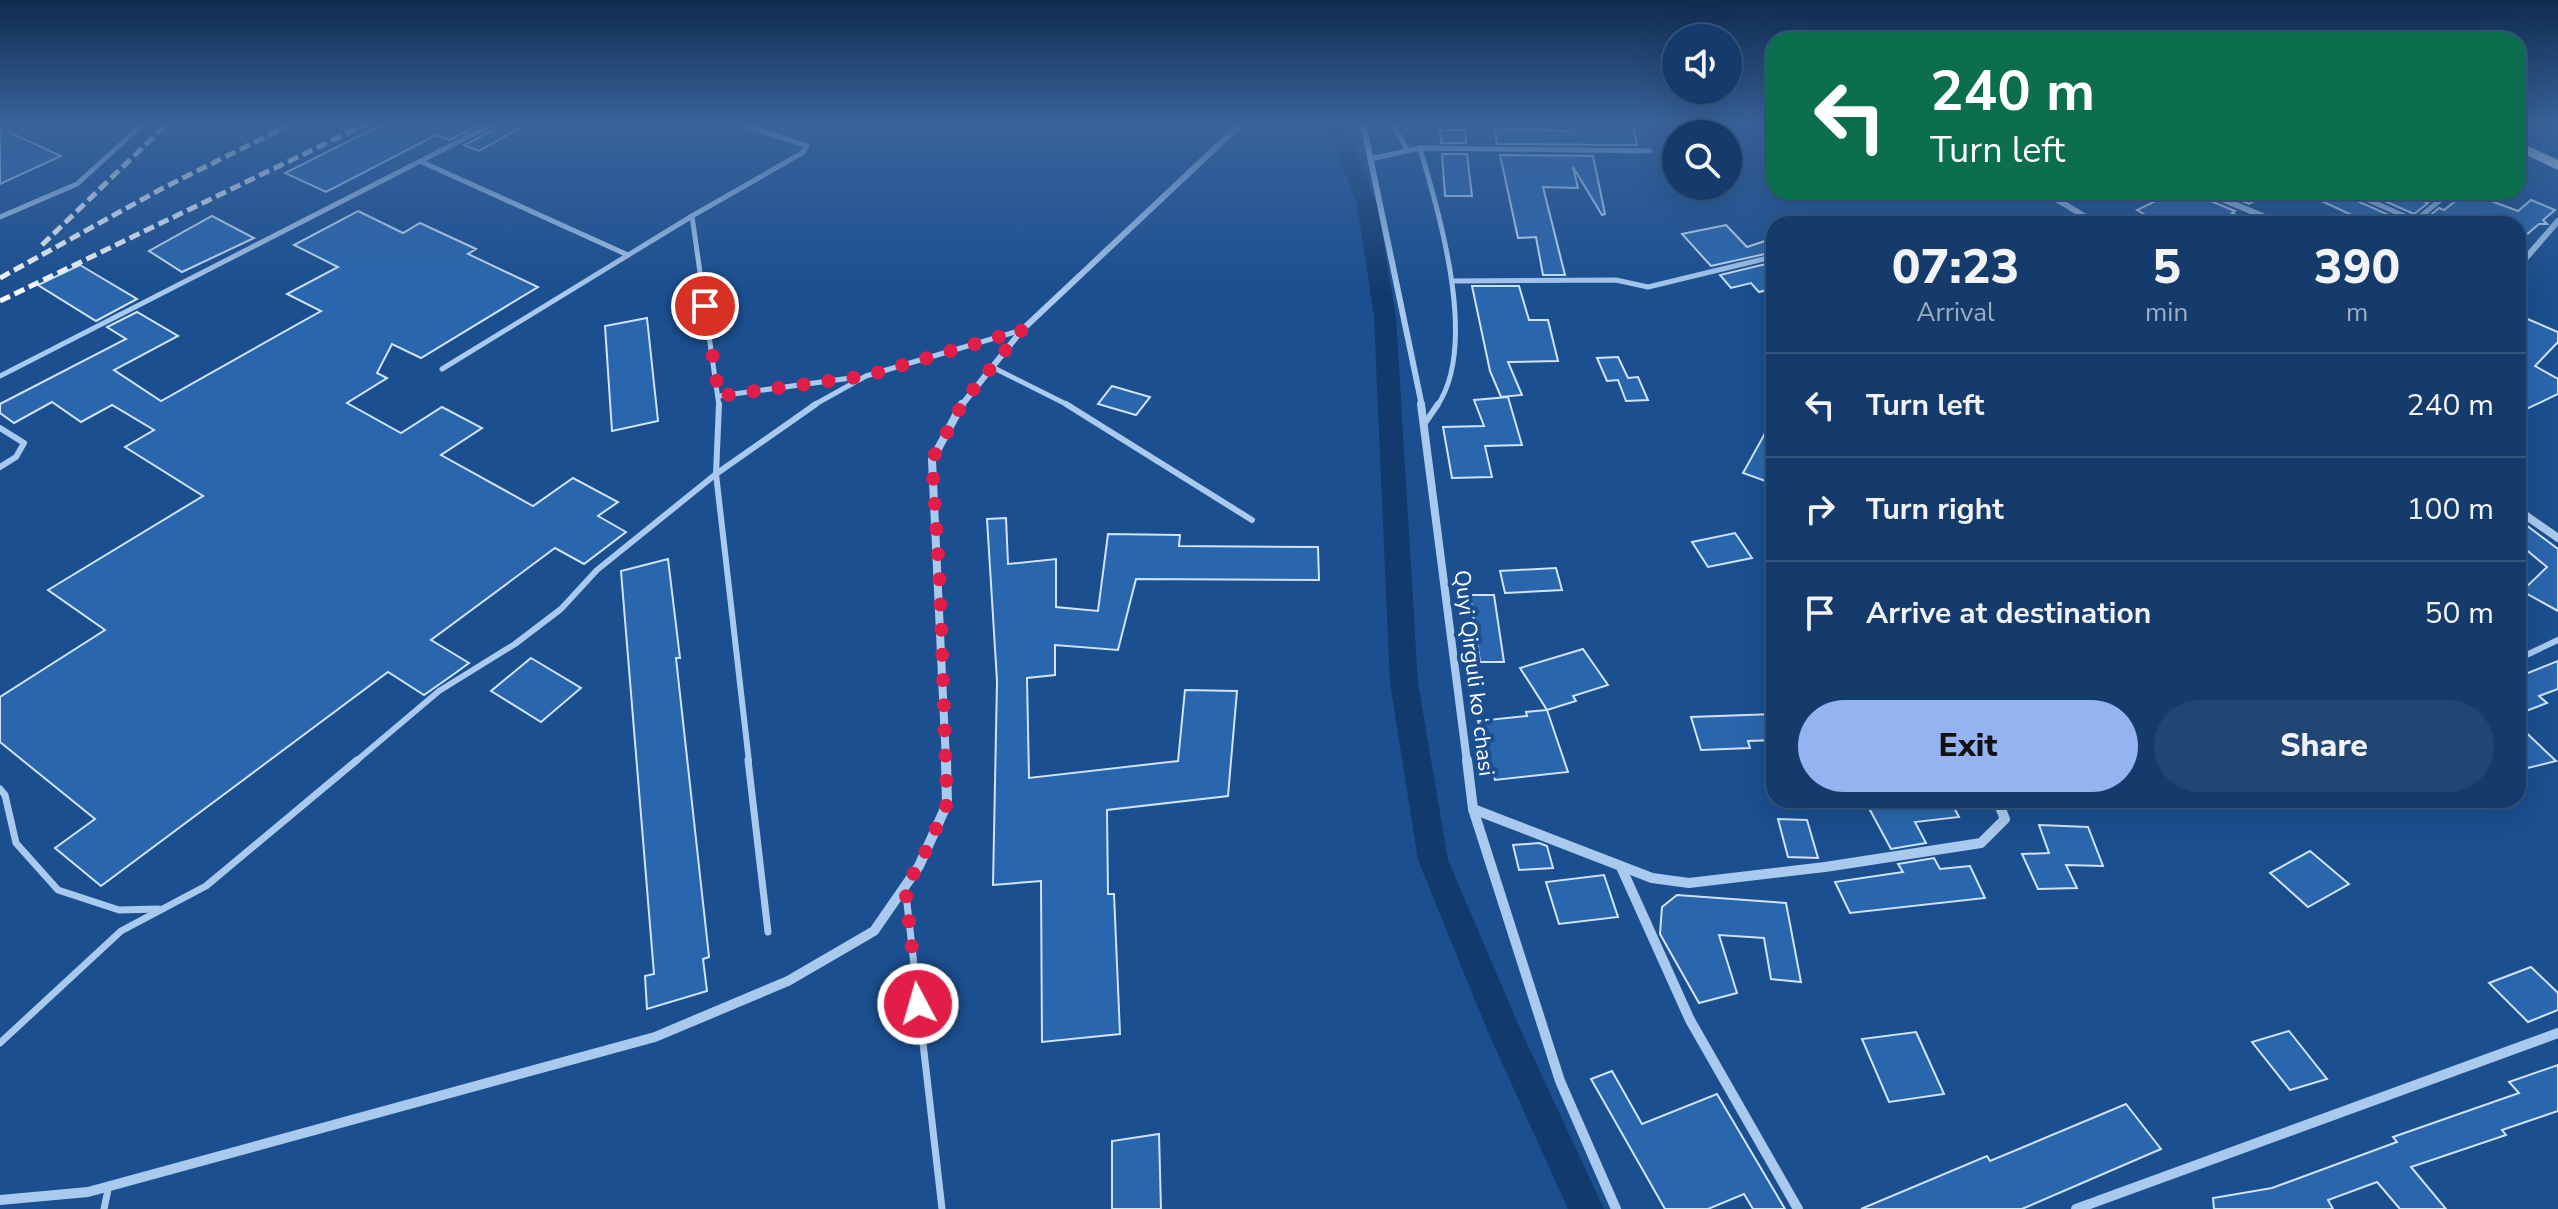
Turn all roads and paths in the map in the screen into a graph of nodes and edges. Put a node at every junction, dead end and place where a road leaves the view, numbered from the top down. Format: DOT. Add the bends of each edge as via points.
graph roads {
  1 [pos="82,179"];
  2 [pos="388,179"];
  3 [pos="461,179"];
  4 [pos="756,179"];
  5 [pos="1182,179"];
  6 [pos="1374,179"];
  7 [pos="1428,179"];
  8 [pos="2058,200"];
  9 [pos="2224,200"];
  10 [pos="2368,200"];
  11 [pos="2440,200"];
  12 [pos="692,216"];
  13 [pos="2084,216"];
  14 [pos="2263,216"];
  15 [pos="2404,216"];
  16 [pos="2421,216"];
  17 [pos="0,217"];
  18 [pos="2558,221"];
  19 [pos="628,255"];
  20 [pos="1766,258"];
  21 [pos="2526,258"];
  22 [pos="1452,281"];
  23 [pos="1022,330"];
  24 [pos="992,367"];
  25 [pos="442,369"];
  26 [pos="0,376"];
  27 [pos="866,376"];
  28 [pos="719,396"];
  29 [pos="1425,423"];
  30 [pos="0,428"];
  31 [pos="0,467"];
  32 [pos="716,474"];
  33 [pos="2526,516"];
  34 [pos="1252,520"];
  35 [pos="2558,538"];
  36 [pos="2558,640"];
  37 [pos="2526,655"];
  38 [pos="0,789"];
  39 [pos="2000,808"];
  40 [pos="1473,809"];
  41 [pos="1621,867"];
  42 [pos="905,886"];
  43 [pos="162,908"];
  44 [pos="768,932"];
  45 [pos="2558,1033"];
  46 [pos="0,1043"];
  47 [pos="109,1185"];
  48 [pos="0,1200"];
  49 [pos="104,1209"];
  50 [pos="942,1209"];
  51 [pos="1616,1209"];
  52 [pos="1798,1209"];
  53 [pos="2076,1209"];
  1 -- 17 [label="lane" via="62,193"];
  2 -- 26 [label="lane"];
  3 -- 19 [label="lane"];
  4 -- 12 [label="lane"];
  5 -- 23 [label="street"];
  6 -- 29 [label="street, Quyi Qirguli koʻchasi"];
  7 -- 22 [label="lane"];
  8 -- 13 [label="street"];
  9 -- 14 [label="street"];
  10 -- 15 [label="lane"];
  11 -- 16 [label="lane"];
  12 -- 19 [label="lane"];
  12 -- 28 [label="lane"];
  18 -- 21 [label="street"];
  19 -- 25 [label="lane"];
  20 -- 22 [label="lane" via="1648,287 1616,280"];
  22 -- 29 [label="lane" via="1451,376 1440,409"];
  23 -- 24 [label="street"];
  23 -- 27 [label="lane"];
  24 -- 34 [label="lane" via="1088,415"];
  24 -- 42 [label="street" via="964,401 932,460 947,804"];
  27 -- 28 [label="lane"];
  27 -- 32 [label="lane" via="807,409"];
  28 -- 32 [label="lane"];
  29 -- 40 [label="street, Quyi Qirguli koʻchasi"];
  30 -- 31 [label="lane" via="24,443 16,457"];
  32 -- 43 [label="lane" via="597,570 561,609 439,691 206,886"];
  32 -- 44 [label="lane"];
  33 -- 35 [label="street"];
  36 -- 37 [label="lane"];
  38 -- 43 [label="lane" via="16,843 58,890 119,910"];
  39 -- 41 [label="street" via="2005,819 1981,843 1689,883"];
  40 -- 41 [label="street"];
  40 -- 51 [label="street, Quyi Qirguli koʻchasi" via="1560,1081"];
  41 -- 52 [label="street" via="1690,1020"];
  42 -- 47 [label="street" via="874,931 788,981 655,1037"];
  42 -- 50 [label="lane"];
  43 -- 46 [label="lane" via="121,931"];
  45 -- 53 [label="street"];
  47 -- 48 [label="street" via="88,1192"];
  47 -- 49 [label="lane"];
}
